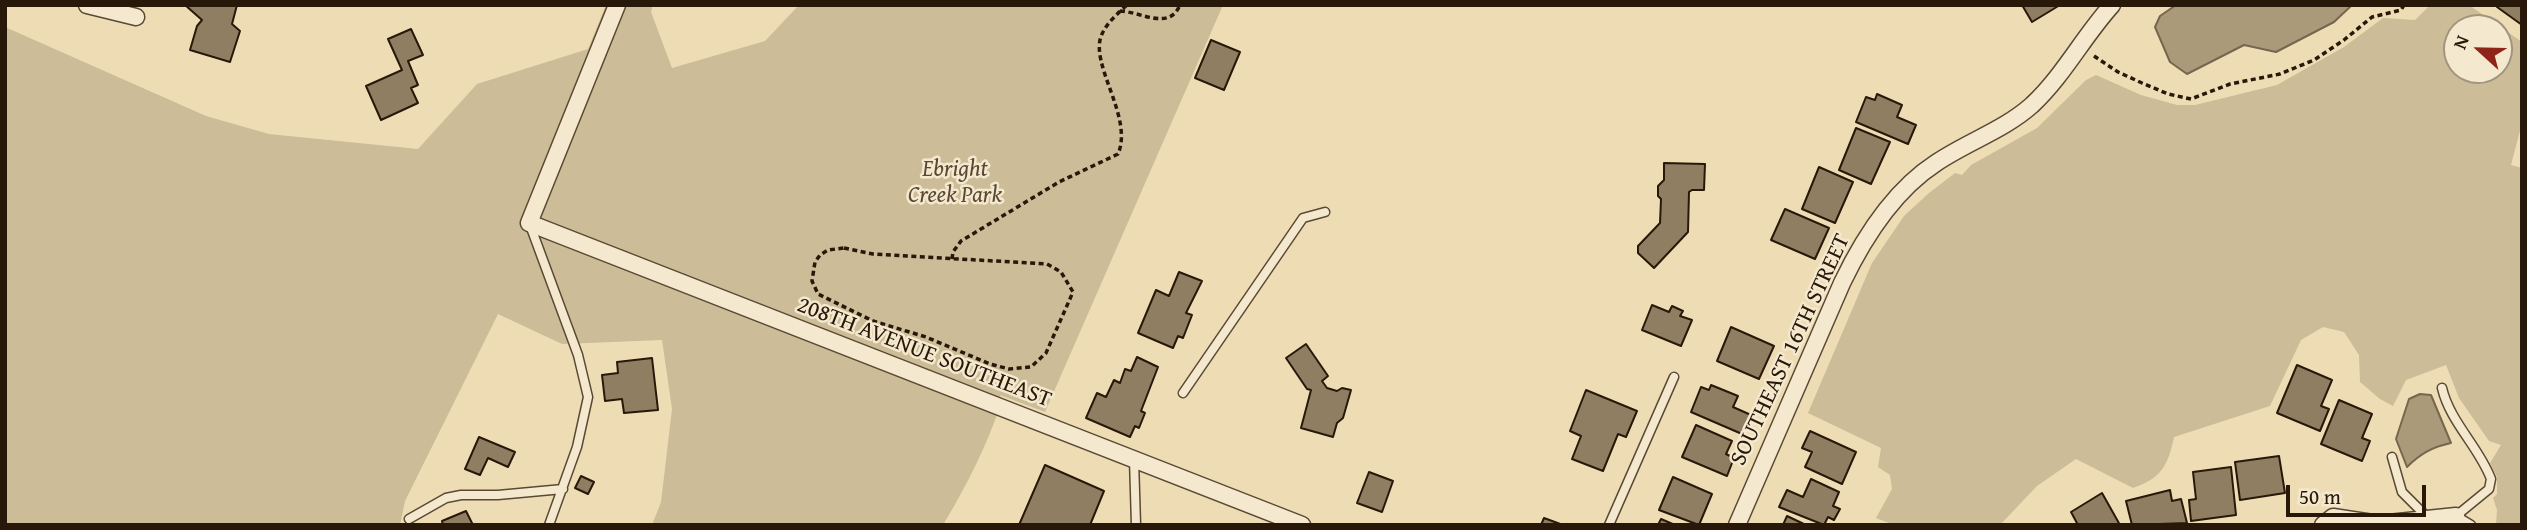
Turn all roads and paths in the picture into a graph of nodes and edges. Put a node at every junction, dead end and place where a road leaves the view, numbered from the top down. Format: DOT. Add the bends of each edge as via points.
graph roads {
  1 [pos="87,5"];
  2 [pos="617,5"];
  3 [pos="1127,5"];
  4 [pos="1180,5"];
  5 [pos="2112,5"];
  6 [pos="2404,5"];
  7 [pos="136,11"];
  8 [pos="1120,11"];
  9 [pos="2080,47"];
  10 [pos="1325,212"];
  11 [pos="529,223"];
  12 [pos="952,260"];
  13 [pos="1674,377"];
  14 [pos="2442,388"];
  15 [pos="1183,393"];
  16 [pos="2392,457"];
  17 [pos="1134,459"];
  18 [pos="563,489"];
  19 [pos="2456,516"];
  20 [pos="409,519"];
  21 [pos="2429,519"];
  22 [pos="2328,521"];
  23 [pos="549,525"];
  24 [pos="1136,525"];
  25 [pos="1302,525"];
  26 [pos="1609,525"];
  27 [pos="1737,525"];
  28 [pos="2471,525"];
  1 -- 7 [label="street"];
  2 -- 11 [label="street"];
  3 -- 8 [label="path"];
  4 -- 8 [label="path" via="1170,19"];
  5 -- 9 [label="street, SOUTHEAST 16TH STREET"];
  6 -- 9 [label="path" via="2401,10 2372,17 2314,60 2191,99 2118,72"];
  8 -- 12 [label="path" via="1101,36 1100,56 1117,109 1123,142 1118,155 1079,170 961,241"];
  9 -- 27 [label="street, SOUTHEAST 16TH STREET" via="2031,106 1935,163 1877,221 1842,283"];
  10 -- 15 [label="lane" via="1303,218"];
  11 -- 17 [label="street, 208TH AVENUE SOUTHEAST"];
  11 -- 18 [label="lane" via="578,355 588,397"];
  12 -- 12 [label="path" via="1047,264 1061,272 1073,292 1046,353 1031,367 1000,367 873,321 818,294 812,281 815,262 828,250"];
  13 -- 26 [label="lane"];
  14 -- 19 [label="lane" via="2454,418 2491,480 2489,489"];
  16 -- 21 [label="lane" via="2402,492"];
  17 -- 24 [label="lane"];
  17 -- 25 [label="street, 208TH AVENUE SOUTHEAST"];
  18 -- 20 [label="lane" via="461,495 446,498"];
  18 -- 23 [label="lane"];
  19 -- 21 [label="street"];
  19 -- 28 [label="lane"];
  21 -- 22 [label="street" via="2379,524"];
}
